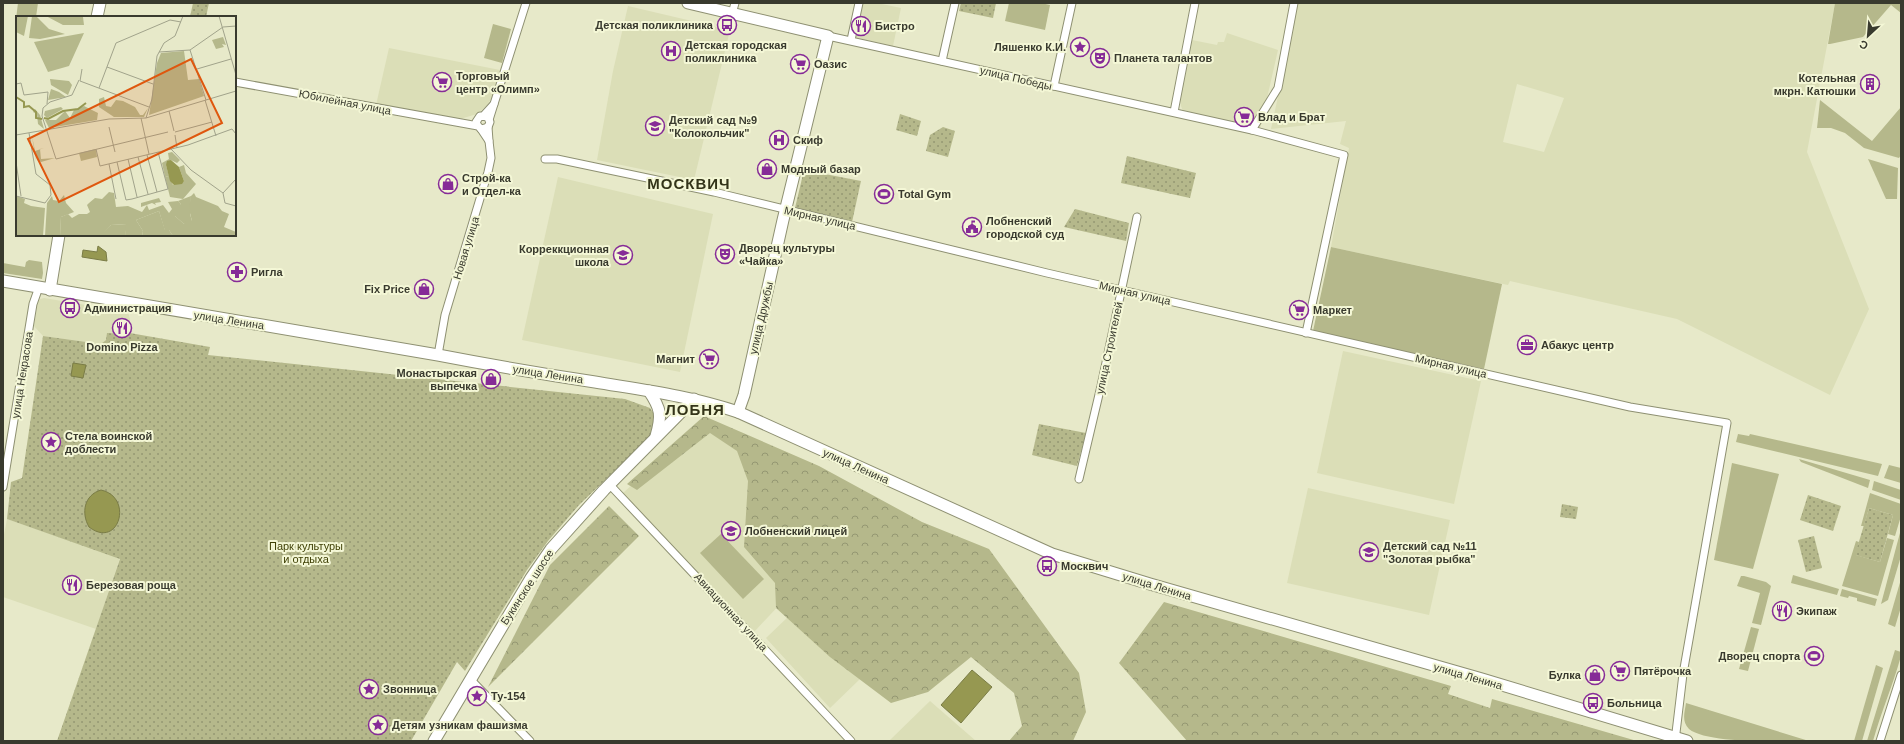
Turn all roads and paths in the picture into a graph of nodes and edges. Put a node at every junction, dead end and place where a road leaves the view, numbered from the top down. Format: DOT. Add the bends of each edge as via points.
graph roads {
  1 [pos="100,3"];
  2 [pos="526,3"];
  3 [pos="688,3"];
  4 [pos="858,3"];
  5 [pos="955,3"];
  6 [pos="1072,3"];
  7 [pos="1195,3"];
  8 [pos="1294,3"];
  9 [pos="733,8"];
  10 [pos="97,16"];
  11 [pos="828,36"];
  12 [pos="851,40"];
  13 [pos="942,61"];
  14 [pos="236,82"];
  15 [pos="1054,86"];
  16 [pos="1174,112"];
  17 [pos="483,122"];
  18 [pos="1252,130"];
  19 [pos="545,160"];
  20 [pos="786,210"];
  21 [pos="1137,217"];
  22 [pos="59,236"];
  23 [pos="3,282"];
  24 [pos="44,289"];
  25 [pos="1121,290"];
  26 [pos="1306,333"];
  27 [pos="438,355"];
  28 [pos="649,390"];
  29 [pos="694,398"];
  30 [pos="738,412"];
  31 [pos="655,438"];
  32 [pos="1079,479"];
  33 [pos="610,484"];
  34 [pos="3,487"];
  35 [pos="1901,675"];
  36 [pos="470,678"];
  37 [pos="1675,739"];
  38 [pos="434,741"];
  39 [pos="530,741"];
  40 [pos="852,741"];
  41 [pos="1687,741"];
  42 [pos="1880,741"];
  1 -- 10 [label="main road"];
  2 -- 17 [label="street" via="494,104"];
  3 -- 9 [label="main road, улица Победы"];
  4 -- 12 [label="street"];
  5 -- 13 [label="street"];
  6 -- 15 [label="street"];
  7 -- 16 [label="street"];
  8 -- 18 [label="street" via="1278,88"];
  9 -- 11 [label="main road, улица Победы"];
  11 -- 12 [label="street, улица Победы"];
  11 -- 20 [label="main road, улица Дружбы"];
  12 -- 13 [label="street, улица Победы"];
  13 -- 15 [label="street, улица Победы"];
  14 -- 17 [label="street, Юбилейная улица" via="455,123"];
  15 -- 16 [label="street, улица Победы"];
  16 -- 18 [label="street, улица Победы"];
  17 -- 27 [label="street, Новая улица" via="491,158 445,315"];
  18 -- 26 [label="street, улица Победы" via="1344,155"];
  19 -- 20 [label="street, Мирная улица" via="556,159"];
  20 -- 25 [label="street, Мирная улица"];
  20 -- 30 [label="main road, улица Дружбы"];
  21 -- 25 [label="street, улица Строителей"];
  22 -- 24 [label="main road, улица Некрасова"];
  23 -- 24 [label="main road, улица Ленина"];
  24 -- 27 [label="main road, улица Ленина"];
  24 -- 34 [label="street, улица Некрасова" via="33,304"];
  25 -- 26 [label="street, Мирная улица"];
  25 -- 32 [label="street, улица Строителей"];
  26 -- 37 [label="street, Мирная улица" via="1630,407 1727,423 1683,674"];
  27 -- 28 [label="main road, улица Ленина"];
  28 -- 29 [label="main road, улица Ленина"];
  28 -- 31 [label="main road" via="659,406 660,422"];
  29 -- 30 [label="main road, улица Ленина"];
  29 -- 31 [label="main road, Букинское шоссе"];
  30 -- 37 [label="main road, улица Ленина" via="1052,554"];
  31 -- 33 [label="main road, Букинское шоссе"];
  33 -- 36 [label="main road, Букинское шоссе" via="551,549"];
  33 -- 40 [label="street, Авиационная улица"];
  35 -- 42 [label="street"];
  36 -- 38 [label="main road, Букинское шоссе"];
  36 -- 39 [label="street"];
  37 -- 41 [label="main road, улица Ленина"];
}
